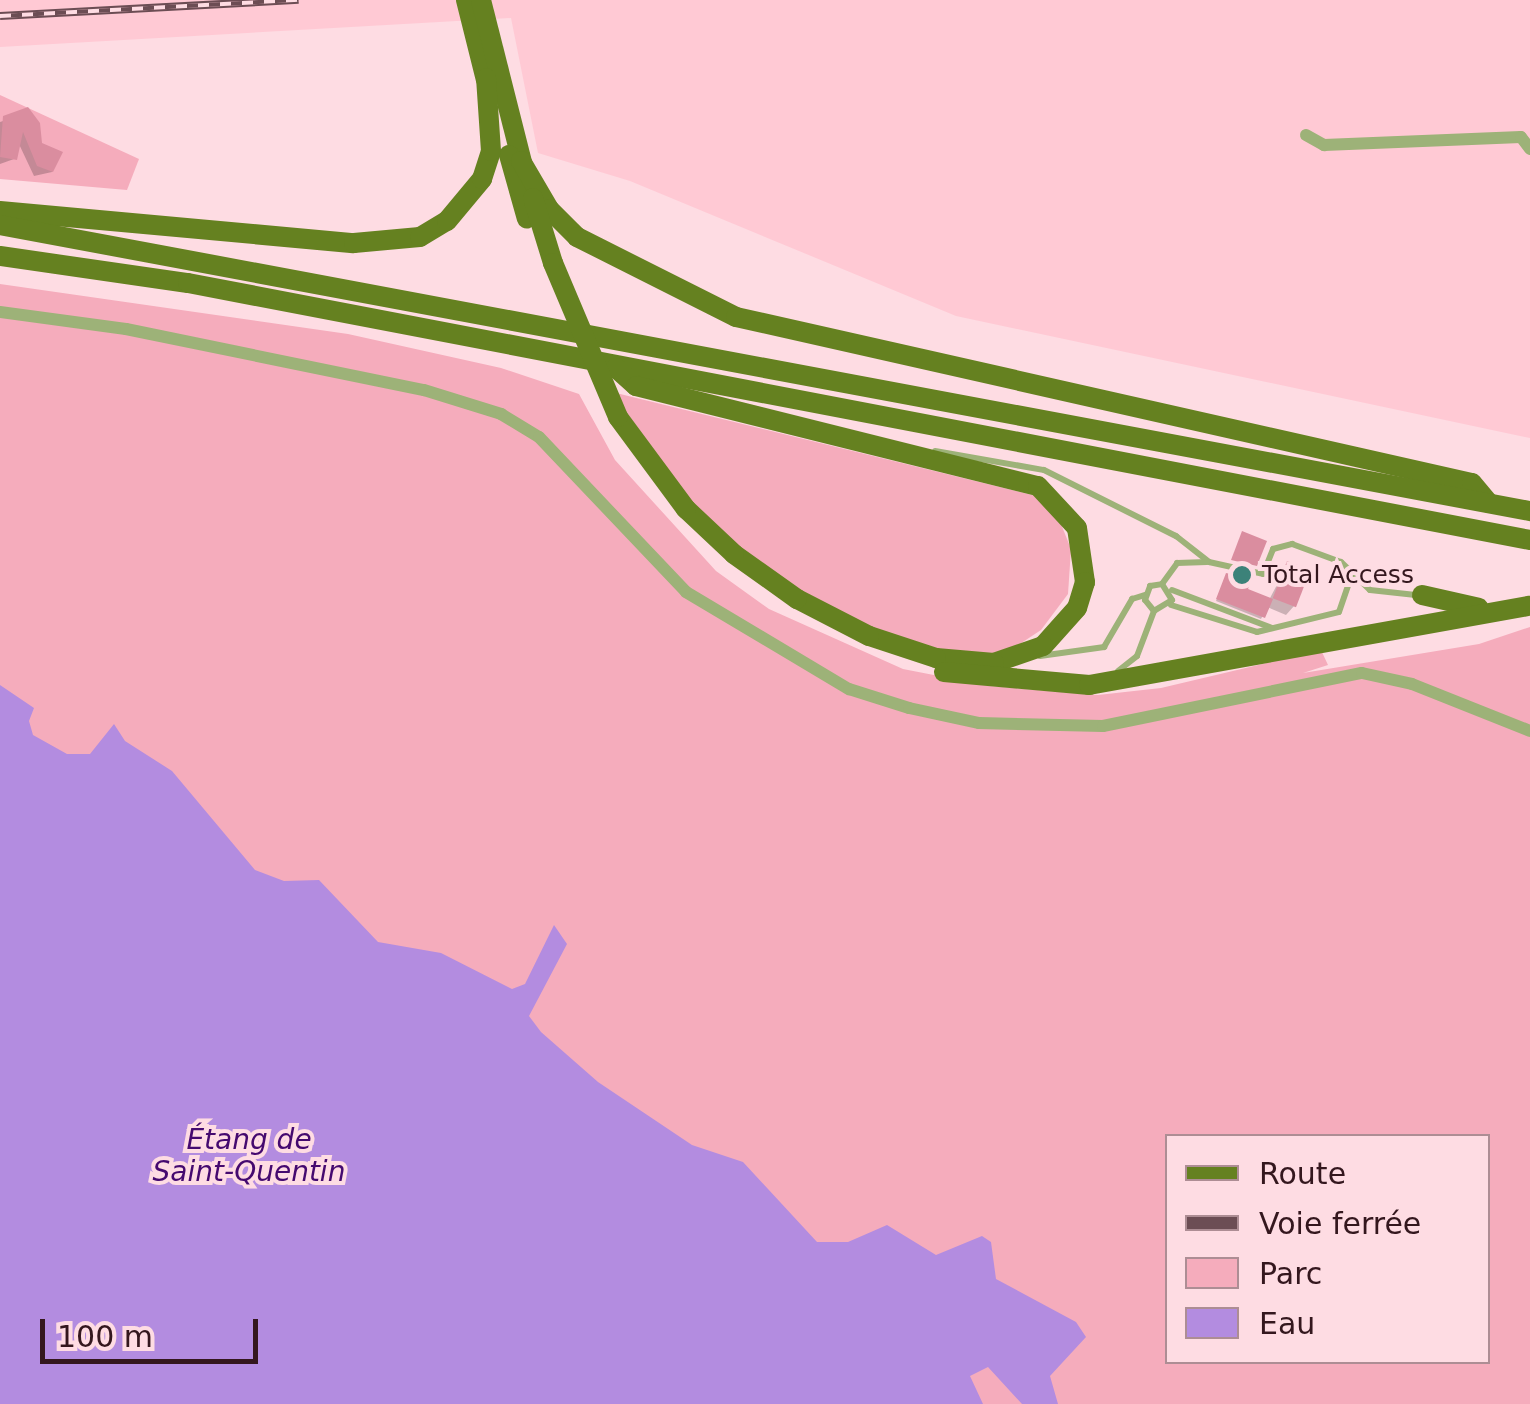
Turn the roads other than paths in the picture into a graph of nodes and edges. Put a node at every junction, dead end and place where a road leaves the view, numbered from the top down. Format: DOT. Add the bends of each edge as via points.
graph roads {
  1 [pos="466,0"];
  2 [pos="481,0"];
  3 [pos="1306,134"];
  4 [pos="1527,138"];
  5 [pos="509,151"];
  6 [pos="0,211"];
  7 [pos="0,225"];
  8 [pos="0,256"];
  9 [pos="0,312"];
  10 [pos="615,366"];
  11 [pos="610,415"];
  12 [pos="898,448"];
  13 [pos="1489,503"];
  14 [pos="1530,511"];
  15 [pos="1530,540"];
  16 [pos="1209,562"];
  17 [pos="1352,574"];
  18 [pos="1166,586"];
  19 [pos="1145,595"];
  20 [pos="1422,595"];
  21 [pos="1171,604"];
  22 [pos="1530,606"];
  23 [pos="1154,611"];
  24 [pos="1496,611"];
  25 [pos="1274,629"];
  26 [pos="1023,656"];
  27 [pos="1085,685"];
  28 [pos="1530,730"];
  1 -- 5 [label="main road"];
  2 -- 5 [label="main road"];
  3 -- 4 [label="street" via="1324,145"];
  5 -- 6 [label="main road" via="470,200 420,237 390,244"];
  5 -- 11 [label="main road, bridge"];
  5 -- 13 [label="main road" via="577,237 736,317 1472,483"];
  7 -- 13 [label="main road"];
  8 -- 10 [label="main road" via="188,284"];
  9 -- 28 [label="street" via="66,317 424,390 501,414 539,438 686,592 849,689 909,708 979,723 1103,726 1362,673 1412,684"];
  10 -- 12 [label="main road" via="636,386"];
  10 -- 15 [label="main road"];
  11 -- 26 [label="main road" via="686,509 797,599 915,653 966,664"];
  11 -- 27 [label="main road" via="674,512 724,562 788,608 864,647 924,667 972,678"];
  12 -- 16 [label="lane" via="1044,470 1176,536"];
  12 -- 26 [label="main road" via="1038,486 1077,528 1085,582 1077,608 1059,634"];
  13 -- 14 [label="main road"];
  16 -- 17 [label="lane" via="1263,574 1273,548 1292,544 1341,562"];
  16 -- 18 [label="lane" via="1177,563"];
  17 -- 20 [label="lane" via="1370,590"];
  17 -- 25 [label="lane" via="1339,612"];
  18 -- 19 [label="lane"];
  18 -- 21 [label="lane"];
  18 -- 25 [label="lane"];
  19 -- 23 [label="lane"];
  19 -- 26 [label="lane" via="1132,599 1104,647"];
  20 -- 24 [label="main road"];
  21 -- 23 [label="lane"];
  21 -- 25 [label="lane" via="1244,630"];
  22 -- 24 [label="main road"];
  23 -- 27 [label="lane" via="1137,656"];
  24 -- 27 [label="main road"];
}
